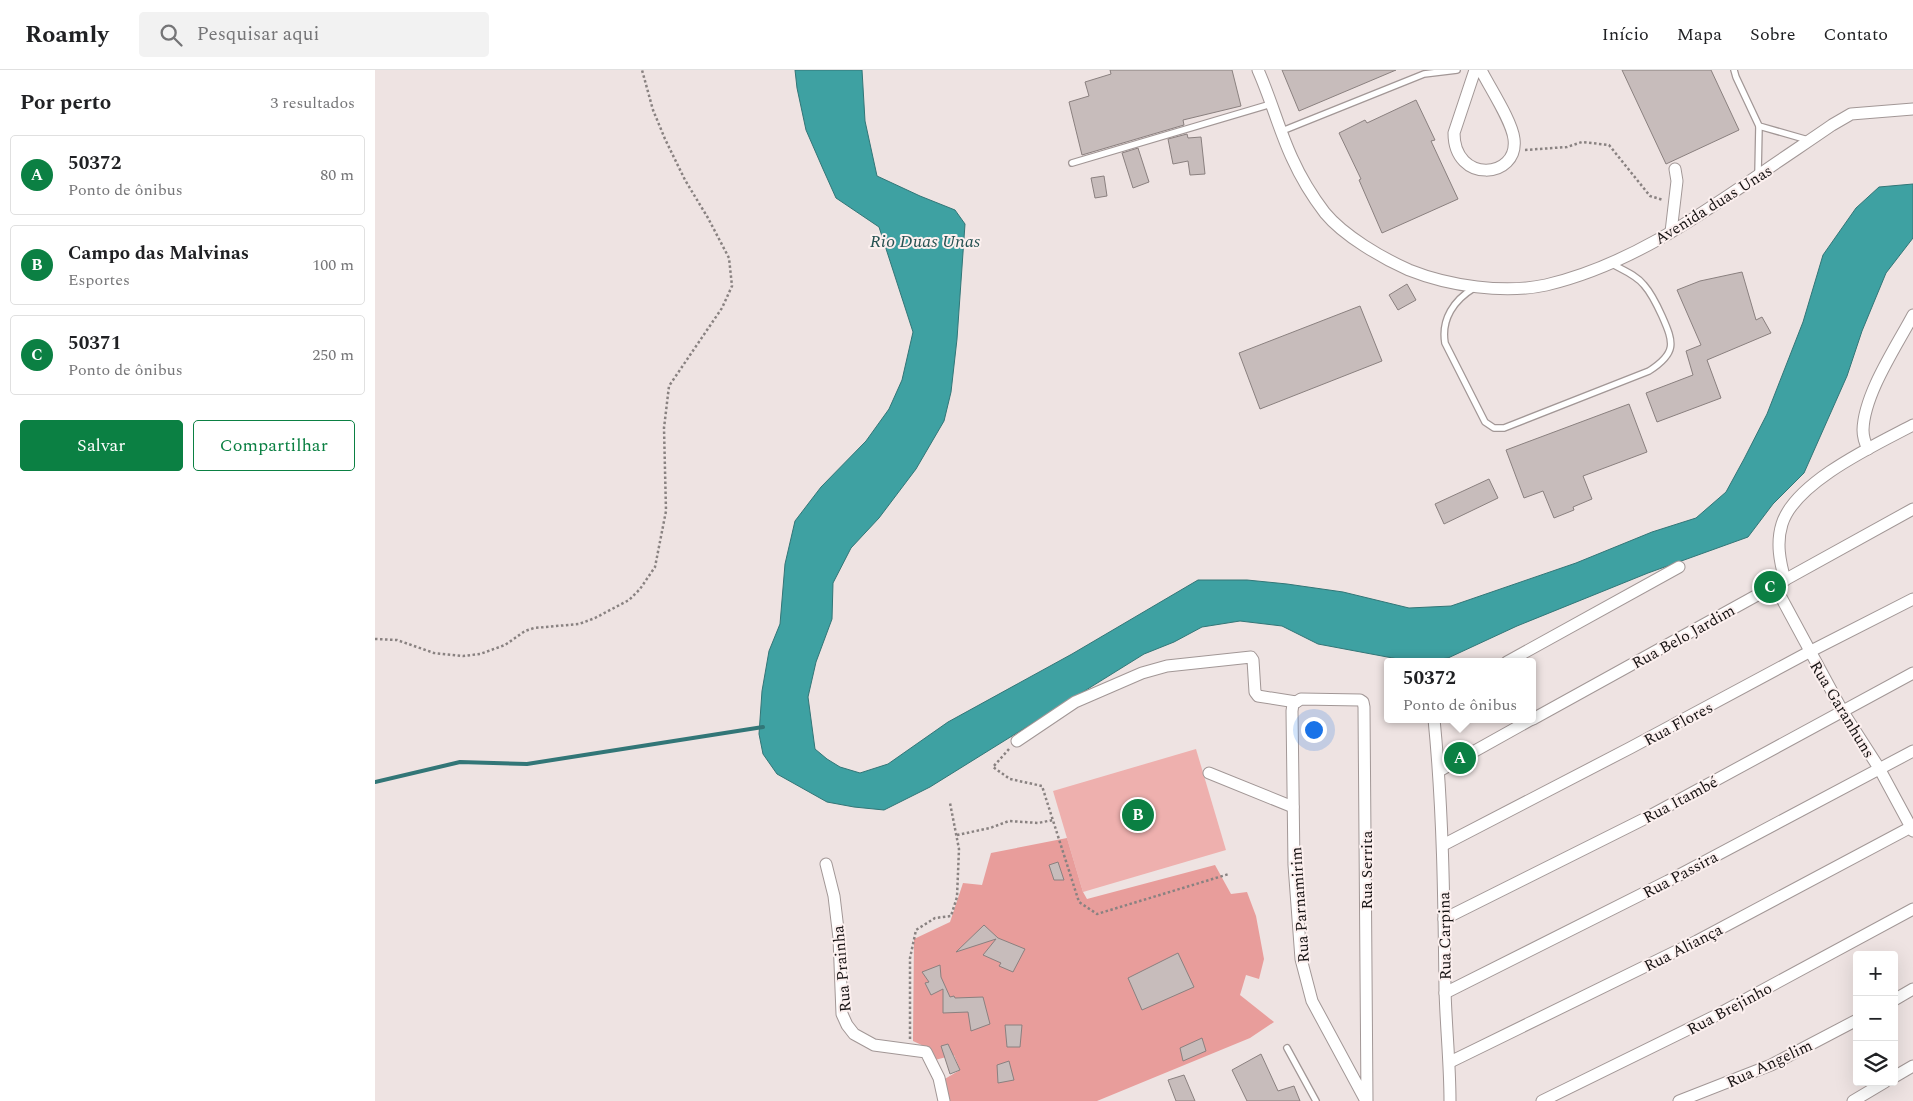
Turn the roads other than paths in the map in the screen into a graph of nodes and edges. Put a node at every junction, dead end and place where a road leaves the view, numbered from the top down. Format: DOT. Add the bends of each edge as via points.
graph roads {
  1 [pos="1258,70"];
  2 [pos="1457,70"];
  3 [pos="1475,70"];
  4 [pos="1481,70"];
  5 [pos="1734,70"];
  6 [pos="1271,104"];
  7 [pos="1913,109"];
  8 [pos="1759,126"];
  9 [pos="1281,131"];
  10 [pos="1810,140"];
  11 [pos="1072,163"];
  12 [pos="1675,169"];
  13 [pos="1758,175"];
  14 [pos="1671,232"];
  15 [pos="1610,263"];
  16 [pos="1477,286"];
  17 [pos="1913,315"];
  18 [pos="1913,425"];
  19 [pos="1867,449"];
  20 [pos="1913,509"];
  21 [pos="1679,568"];
  22 [pos="1780,583"];
  23 [pos="1913,599"];
  24 [pos="1809,652"];
  25 [pos="1514,658"];
  26 [pos="1913,673"];
  27 [pos="1298,700"];
  28 [pos="1843,712"];
  29 [pos="1536,717"];
  30 [pos="1434,723"];
  31 [pos="1525,723"];
  32 [pos="1017,741"];
  33 [pos="1913,751"];
  34 [pos="1879,768"];
  35 [pos="1439,771"];
  36 [pos="1209,773"];
  37 [pos="1293,807"];
  38 [pos="1912,828"];
  39 [pos="1443,845"];
  40 [pos="826,864"];
  41 [pos="1913,909"];
  42 [pos="1444,919"];
  43 [pos="1913,989"];
  44 [pos="1445,993"];
  45 [pos="1898,998"];
  46 [pos="1853,1022"];
  47 [pos="1287,1048"];
  48 [pos="1450,1062"];
  49 [pos="1913,1066"];
  50 [pos="1898,1075"];
  51 [pos="1878,1086"];
  52 [pos="944,1101"];
  53 [pos="1316,1101"];
  54 [pos="1367,1101"];
  55 [pos="1450,1101"];
  56 [pos="1543,1101"];
  57 [pos="1679,1101"];
  58 [pos="1853,1101"];
  1 -- 6 [label="street, Avenida duas Unas"];
  2 -- 9 [label="lane" via="1424,74"];
  3 -- 4 [label="street" via="1454,133 1454,142 1466,165 1493,170 1506,163 1513,151 1514,140"];
  5 -- 8 [label="lane"];
  6 -- 9 [label="street, Avenida duas Unas"];
  6 -- 11 [label="lane"];
  7 -- 10 [label="street, Avenida duas Unas" via="1851,114"];
  8 -- 10 [label="lane"];
  8 -- 13 [label="lane"];
  9 -- 16 [label="street, Avenida duas Unas" via="1291,157 1312,194 1327,215 1349,234 1388,261 1424,276"];
  10 -- 13 [label="street, Avenida duas Unas"];
  12 -- 14 [label="street" via="1677,181"];
  13 -- 14 [label="street, Avenida duas Unas"];
  14 -- 15 [label="street, Avenida duas Unas"];
  15 -- 16 [label="street, Avenida duas Unas" via="1546,285 1510,289"];
  15 -- 16 [label="lane" via="1644,284 1654,299 1671,336 1669,354 1649,371 1503,428 1494,428 1485,422 1445,343 1443,331 1453,306"];
  17 -- 19 [label="street" via="1882,371 1869,405 1863,428"];
  18 -- 19 [label="street, Rua Garanhuns"];
  19 -- 22 [label="street, Rua Garanhuns" via="1808,488 1787,511 1779,546"];
  20 -- 22 [label="street, Rua Belo Jardim"];
  21 -- 25 [label="street"];
  22 -- 24 [label="street, Rua Garanhuns"];
  22 -- 29 [label="street, Rua Belo Jardim"];
  23 -- 24 [label="street, Rua Flores"];
  24 -- 28 [label="street, Rua Garanhuns"];
  24 -- 39 [label="street, Rua Flores"];
  26 -- 28 [label="street, Rua Itambé"];
  27 -- 32 [label="street" via="1258,696 1251,657 1167,666 1075,702"];
  27 -- 37 [label="street, Rua Parnamirim" via="1292,711"];
  27 -- 54 [label="street, Rua Serrita" via="1360,700 1364,707"];
  28 -- 34 [label="street, Rua Garanhuns"];
  28 -- 42 [label="street, Rua Itambé" via="1646,818"];
  30 -- 35 [label="street"];
  31 -- 35 [label="street, Rua Belo Jardim"];
  33 -- 34 [label="street, Rua Passira"];
  34 -- 38 [label="street, Rua Garanhuns"];
  34 -- 44 [label="street, Rua Passira" via="1668,881"];
  35 -- 39 [label="street, Rua Carpina"];
  36 -- 37 [label="street"];
  37 -- 54 [label="street, Rua Parnamirim" via="1299,941 1307,988 1320,1018"];
  38 -- 48 [label="street, Rua Aliança" via="1697,941"];
  39 -- 42 [label="street, Rua Carpina"];
  40 -- 52 [label="street, Rua Prainha" via="834,896 842,1014 847,1026 854,1034 874,1045 926,1052 939,1078"];
  41 -- 56 [label="street, Rua Brejinho" via="1715,1016"];
  42 -- 44 [label="street, Rua Carpina"];
  43 -- 45 [label="street"];
  44 -- 48 [label="street, Rua Carpina"];
  46 -- 57 [label="street, Rua Angelim" via="1771,1065"];
  47 -- 53 [label="lane"];
  48 -- 55 [label="street, Rua Carpina"];
  49 -- 50 [label="street"];
  51 -- 58 [label="street"];
}
